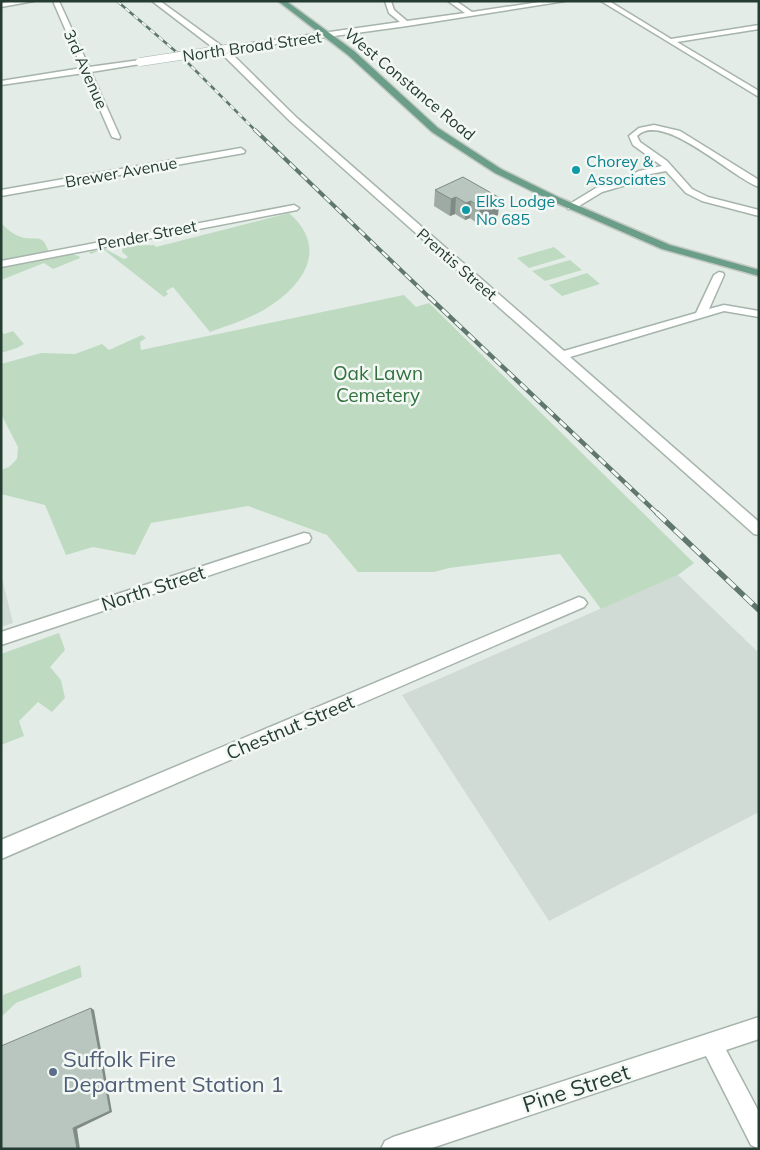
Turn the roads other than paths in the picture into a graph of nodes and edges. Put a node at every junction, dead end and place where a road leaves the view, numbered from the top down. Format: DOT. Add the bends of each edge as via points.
graph roads {
  1 [pos="30,1"];
  2 [pos="56,1"];
  3 [pos="154,1"];
  4 [pos="281,1"];
  5 [pos="388,1"];
  6 [pos="451,1"];
  7 [pos="562,1"];
  8 [pos="604,1"];
  9 [pos="1,5"];
  10 [pos="471,14"];
  11 [pos="407,24"];
  12 [pos="759,27"];
  13 [pos="328,35"];
  14 [pos="669,41"];
  15 [pos="87,70"];
  16 [pos="1,83"];
  17 [pos="759,95"];
  18 [pos="116,137"];
  19 [pos="241,151"];
  20 [pos="668,168"];
  21 [pos="759,184"];
  22 [pos="2,190"];
  23 [pos="572,207"];
  24 [pos="294,208"];
  25 [pos="759,214"];
  26 [pos="633,232"];
  27 [pos="1,264"];
  28 [pos="759,266"];
  29 [pos="759,273"];
  30 [pos="719,274"];
  31 [pos="701,314"];
  32 [pos="759,314"];
  33 [pos="561,356"];
  34 [pos="759,530"];
  35 [pos="304,538"];
  36 [pos="579,603"];
  37 [pos="1,638"];
  38 [pos="1,850"];
  39 [pos="759,1028"];
  40 [pos="711,1043"];
  41 [pos="759,1137"];
  42 [pos="393,1149"];
  1 -- 9 [label="street"];
  2 -- 15 [label="street, 3rd Avenue"];
  3 -- 33 [label="street, Prentis Street" via="226,54 294,120"];
  4 -- 13 [label="main road, West Constance Road"];
  5 -- 11 [label="street" via="388,8"];
  6 -- 10 [label="street"];
  7 -- 10 [label="street, North Broad Street"];
  8 -- 14 [label="street"];
  10 -- 11 [label="street, North Broad Street"];
  11 -- 13 [label="street, North Broad Street"];
  12 -- 14 [label="street"];
  13 -- 15 [label="street, North Broad Street, bridge"];
  13 -- 23 [label="main road, West Constance Road" via="449,141 498,171"];
  14 -- 17 [label="street"];
  15 -- 16 [label="street, North Broad Street"];
  15 -- 18 [label="street, 3rd Avenue"];
  19 -- 22 [label="street, Brewer Avenue"];
  20 -- 21 [label="street" via="636,143 632,136 635,132 654,128 677,133"];
  20 -- 23 [label="street" via="642,173 599,190"];
  20 -- 25 [label="street" via="697,195"];
  23 -- 26 [label="main road, West Constance Road"];
  24 -- 27 [label="street, Pender Street"];
  26 -- 28 [label="main road, West Constance Road" via="649,233"];
  26 -- 29 [label="main road, West Constance Road" via="684,253"];
  30 -- 31 [label="street"];
  31 -- 32 [label="street" via="732,308"];
  31 -- 33 [label="street"];
  33 -- 34 [label="street, Prentis Street"];
  35 -- 37 [label="street, North Street"];
  36 -- 38 [label="street, Chestnut Street"];
  39 -- 40 [label="street, Pine Street"];
  40 -- 41 [label="street"];
  40 -- 42 [label="street, Pine Street"];
}
